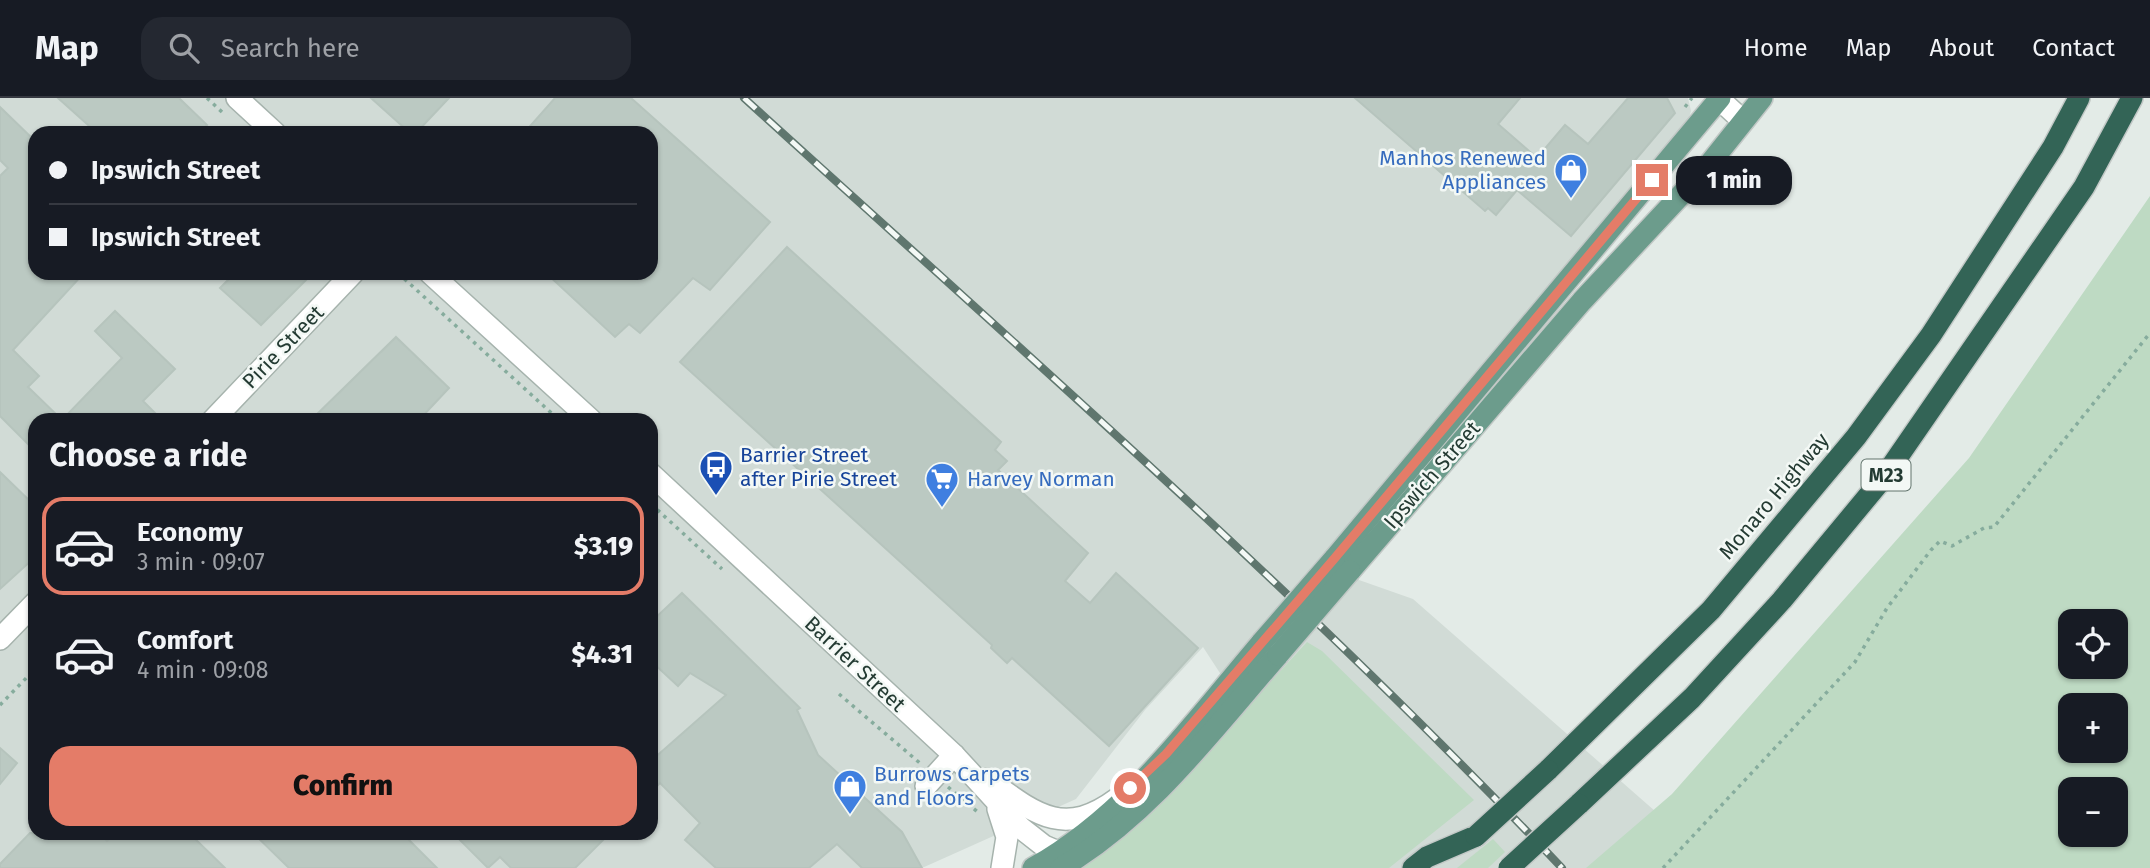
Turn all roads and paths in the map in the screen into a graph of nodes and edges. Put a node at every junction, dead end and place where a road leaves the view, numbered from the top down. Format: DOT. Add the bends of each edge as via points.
graph roads {
  1 [pos="237,98"];
  2 [pos="1719,98"];
  3 [pos="2079,98"];
  4 [pos="2132,98"];
  5 [pos="1752,106"];
  6 [pos="267,126"];
  7 [pos="346,280"];
  8 [pos="406,280"];
  9 [pos="438,280"];
  10 [pos="1551,300"];
  11 [pos="1569,316"];
  12 [pos="2150,333"];
  13 [pos="220,413"];
  14 [pos="551,413"];
  15 [pos="583,413"];
  16 [pos="658,480"];
  17 [pos="1342,565"];
  18 [pos="28,610"];
  19 [pos="0,639"];
  20 [pos="1270,649"];
  21 [pos="28,675"];
  22 [pos="0,705"];
  23 [pos="954,755"];
  24 [pos="1146,776"];
  25 [pos="926,786"];
  26 [pos="992,799"];
  27 [pos="1476,836"];
  28 [pos="1060,860"];
  29 [pos="1002,868"];
  30 [pos="1033,868"];
  31 [pos="1413,868"];
  32 [pos="1437,868"];
  33 [pos="1508,868"];
  34 [pos="1663,868"];
  1 -- 6 [label="street"];
  2 -- 5 [label="street"];
  2 -- 10 [label="main road, Ipswich Street"];
  3 -- 27 [label="highway, Monaro Highway / M23, bridge" via="2053,147 1938,324 1856,437 1711,610"];
  4 -- 33 [label="highway, M23, bridge" via="2084,187 1884,477 1710,678"];
  5 -- 11 [label="main road, Ipswich Street" via="1707,167"];
  7 -- 13 [label="street, Pirie Street"];
  8 -- 14 [label="path"];
  9 -- 15 [label="street"];
  10 -- 11 [label="main road"];
  10 -- 17 [label="main road, Ipswich Street"];
  11 -- 17 [label="main road, Ipswich Street"];
  12 -- 34 [label="path" via="1994,527 1952,546 1940,541 1931,550 1854,662"];
  16 -- 23 [label="street, Barrier Street"];
  17 -- 20 [label="main road, Ipswich Street, bridge"];
  18 -- 19 [label="street"];
  20 -- 24 [label="main road, Ipswich Street"];
  20 -- 28 [label="main road, Ipswich Street" via="1160,790 1101,843"];
  21 -- 22 [label="path"];
  23 -- 24 [label="street" via="1030,809 1057,820 1101,810"];
  23 -- 25 [label="street"];
  23 -- 26 [label="street, Barrier Street"];
  24 -- 28 [label="main road, Ipswich Street"];
  26 -- 28 [label="street, Barrier Street"];
  26 -- 29 [label="street" via="1007,836"];
  27 -- 31 [label="highway"];
  27 -- 32 [label="highway, Monaro Highway / M23"];
  28 -- 30 [label="main road, Ipswich Street"];
}
